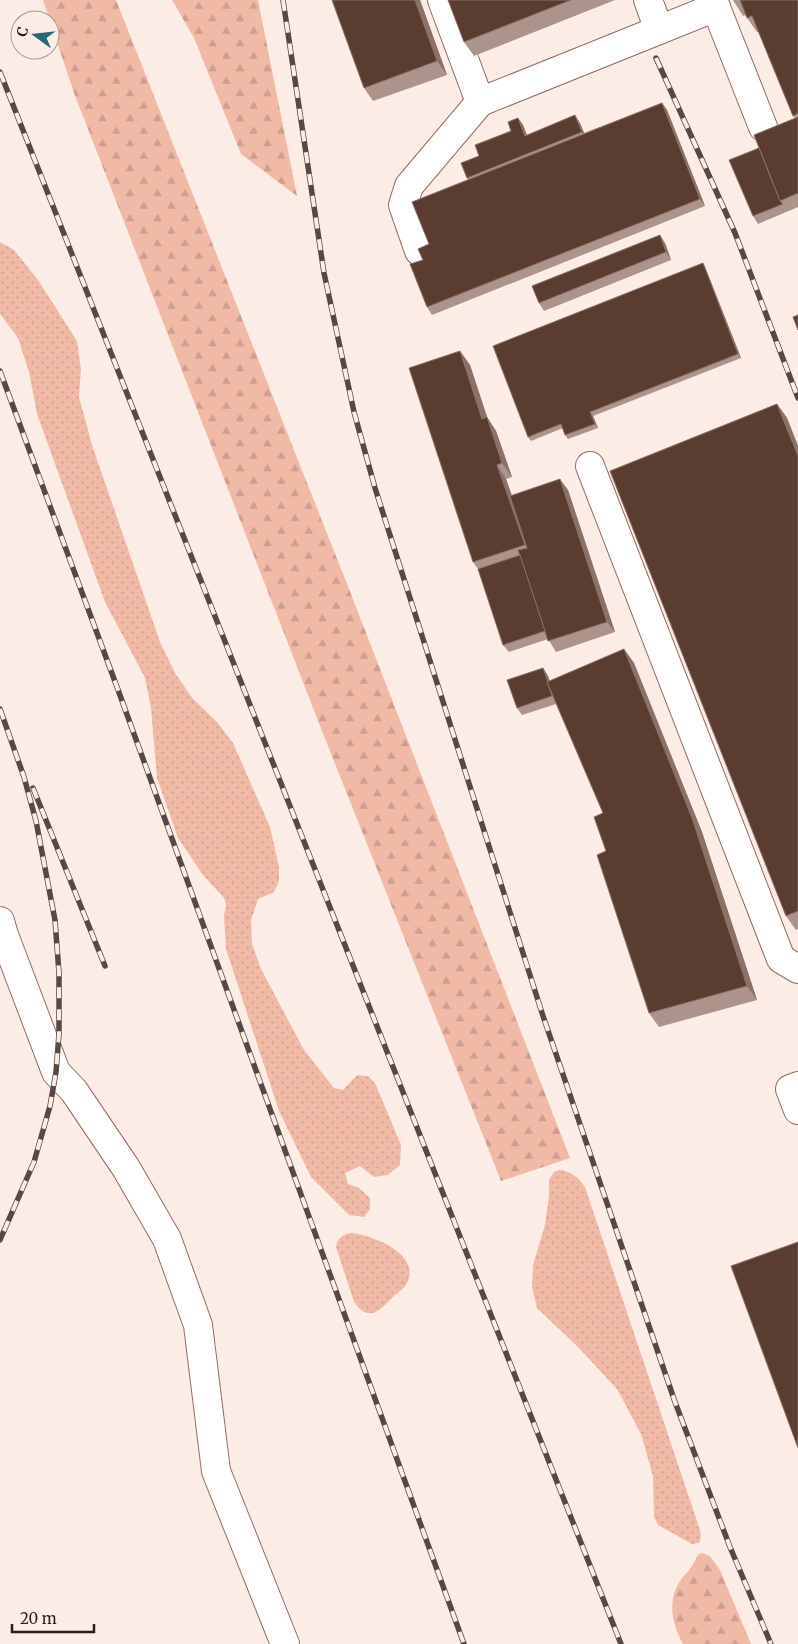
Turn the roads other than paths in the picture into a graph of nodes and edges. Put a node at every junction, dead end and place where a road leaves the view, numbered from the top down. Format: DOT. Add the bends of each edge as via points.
graph roads {
  1 [pos="442,0"];
  2 [pos="648,0"];
  3 [pos="714,4"];
  4 [pos="659,30"];
  5 [pos="480,102"];
  6 [pos="763,127"];
  7 [pos="419,251"];
  8 [pos="590,466"];
  9 [pos="1,930"];
  10 [pos="798,969"];
  11 [pos="798,1086"];
  12 [pos="798,1110"];
  13 [pos="285,1644"];
  1 -- 5 [label="lane"];
  2 -- 4 [label="lane"];
  3 -- 4 [label="lane"];
  3 -- 6 [label="lane"];
  4 -- 5 [label="lane"];
  5 -- 7 [label="lane" via="409,186 402,205"];
  8 -- 10 [label="lane" via="781,959"];
  9 -- 13 [label="lane" via="56,1072 74,1090 121,1160 166,1239 198,1325 216,1471"];
  11 -- 12 [label="lane" via="790,1089"];
}
